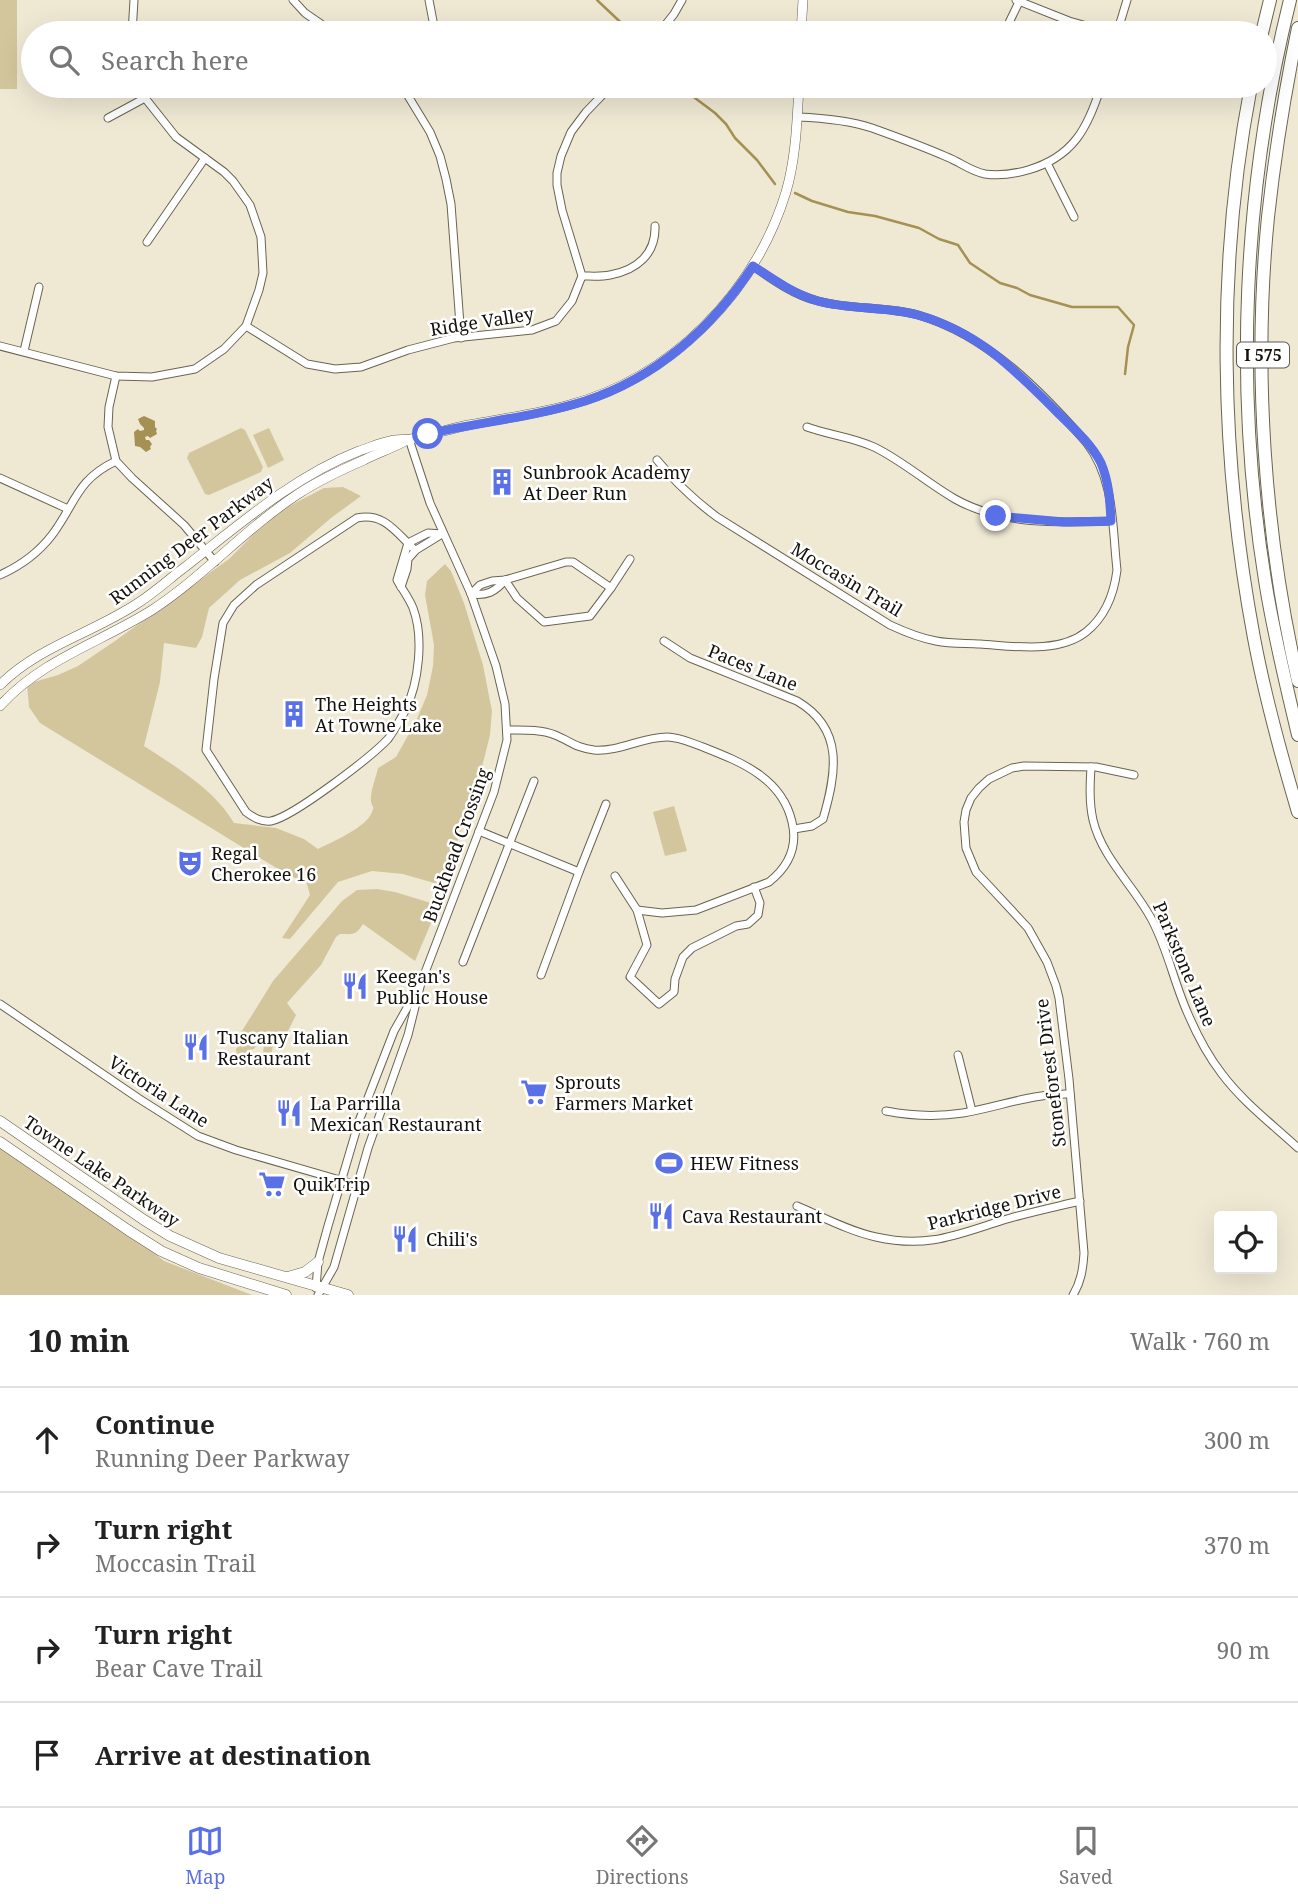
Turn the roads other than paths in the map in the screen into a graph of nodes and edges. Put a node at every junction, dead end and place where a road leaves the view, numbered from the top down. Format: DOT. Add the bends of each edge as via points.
graph roads {
  1 [pos="134,0"];
  2 [pos="293,0"];
  3 [pos="429,0"];
  4 [pos="682,0"];
  5 [pos="803,0"];
  6 [pos="1127,0"];
  7 [pos="1270,0"];
  8 [pos="1290,0"];
  9 [pos="1018,1"];
  10 [pos="133,21"];
  11 [pos="317,21"];
  12 [pos="433,21"];
  13 [pos="668,21"];
  14 [pos="802,21"];
  15 [pos="1009,21"];
  16 [pos="1069,21"];
  17 [pos="1119,21"];
  18 [pos="1265,21"];
  19 [pos="1298,29"];
  20 [pos="1277,58"];
  21 [pos="145,98"];
  22 [pos="409,98"];
  23 [pos="599,98"];
  24 [pos="799,98"];
  25 [pos="1097,98"];
  26 [pos="1249,98"];
  27 [pos="1270,98"];
  28 [pos="798,117"];
  29 [pos="108,118"];
  30 [pos="205,158"];
  31 [pos="1047,163"];
  32 [pos="1074,218"];
  33 [pos="655,226"];
  34 [pos="147,242"];
  35 [pos="753,266"];
  36 [pos="582,276"];
  37 [pos="40,287"];
  38 [pos="246,326"];
  39 [pos="461,338"];
  40 [pos="0,346"];
  41 [pos="24,351"];
  42 [pos="116,376"];
  43 [pos="807,427"];
  44 [pos="409,439"];
  45 [pos="657,460"];
  46 [pos="116,461"];
  47 [pos="0,478"];
  48 [pos="68,509"];
  49 [pos="1111,521"];
  50 [pos="442,534"];
  51 [pos="408,544"];
  52 [pos="415,550"];
  53 [pos="206,551"];
  54 [pos="631,559"];
  55 [pos="215,562"];
  56 [pos="0,575"];
  57 [pos="506,580"];
  58 [pos="401,587"];
  59 [pos="611,588"];
  60 [pos="471,594"];
  61 [pos="664,641"];
  62 [pos="1298,681"];
  63 [pos="0,685"];
  64 [pos="0,706"];
  65 [pos="507,730"];
  66 [pos="1298,735"];
  67 [pos="1091,767"];
  68 [pos="1134,775"];
  69 [pos="534,781"];
  70 [pos="606,804"];
  71 [pos="1298,812"];
  72 [pos="794,829"];
  73 [pos="479,831"];
  74 [pos="509,844"];
  75 [pos="579,872"];
  76 [pos="615,876"];
  77 [pos="754,887"];
  78 [pos="637,910"];
  79 [pos="463,962"];
  80 [pos="541,975"];
  81 [pos="421,983"];
  82 [pos="0,1004"];
  83 [pos="958,1055"];
  84 [pos="1070,1094"];
  85 [pos="886,1111"];
  86 [pos="972,1111"];
  87 [pos="0,1121"];
  88 [pos="0,1142"];
  89 [pos="1298,1148"];
  90 [pos="340,1180"];
  91 [pos="357,1185"];
  92 [pos="1080,1201"];
  93 [pos="797,1206"];
  94 [pos="318,1262"];
  95 [pos="288,1277"];
  96 [pos="318,1291"];
  97 [pos="286,1295"];
  98 [pos="348,1295"];
  99 [pos="1073,1295"];
  1 -- 10 [label="street"];
  2 -- 11 [label="street"];
  3 -- 12 [label="street"];
  4 -- 13 [label="street"];
  5 -- 14 [label="street"];
  6 -- 17 [label="street"];
  7 -- 18 [label="highway"];
  8 -- 20 [label="highway"];
  9 -- 15 [label="street"];
  9 -- 16 [label="street"];
  19 -- 62 [label="highway, I 575" via="1274,165 1262,345 1270,514"];
  21 -- 29 [label="street"];
  21 -- 30 [label="street" via="177,136"];
  22 -- 39 [label="street" via="430,131 446,179"];
  23 -- 36 [label="street" via="571,131 557,173 562,210"];
  24 -- 28 [label="street, Running Deer Parkway"];
  25 -- 31 [label="street" via="1083,130 1057,159"];
  26 -- 71 [label="highway, I 575" via="1229,268 1231,470 1254,639"];
  27 -- 66 [label="highway" via="1252,230 1251,446 1272,624"];
  28 -- 31 [label="street" via="859,124 985,174 1010,174"];
  28 -- 35 [label="street, Running Deer Parkway" via="786,193"];
  30 -- 34 [label="street"];
  30 -- 38 [label="street" via="239,189 261,237 263,273"];
  31 -- 32 [label="street"];
  33 -- 36 [label="street" via="655,238 643,260 608,276"];
  35 -- 44 [label="street, Running Deer Parkway" via="704,327 626,383 568,406"];
  35 -- 49 [label="street, Moccasin Trail" via="811,299 918,316 985,346 1095,453 1108,484"];
  36 -- 39 [label="street, Ridge Valley" via="572,301 556,321 543,328"];
  37 -- 41 [label="street"];
  38 -- 39 [label="street, Ridge Valley" via="307,364 335,369 361,367"];
  38 -- 42 [label="street" via="195,369 152,377"];
  40 -- 41 [label="street"];
  41 -- 42 [label="street"];
  42 -- 46 [label="street" via="108,427"];
  43 -- 49 [label="street" via="872,447 951,497 996,516"];
  44 -- 50 [label="street, Buckhead Crossing"];
  44 -- 53 [label="street, Running Deer Parkway" via="391,440 319,469"];
  44 -- 55 [label="street, Running Deer Parkway" via="298,494"];
  45 -- 49 [label="street, Moccasin Trail" via="676,483 717,517 890,625 939,642 1046,645 1085,633 1101,618 1115,583"];
  46 -- 48 [label="street" via="81,487"];
  46 -- 53 [label="street"];
  47 -- 48 [label="street"];
  48 -- 56 [label="street" via="39,549"];
  50 -- 51 [label="street" via="428,533"];
  50 -- 52 [label="street"];
  50 -- 60 [label="street, Buckhead Crossing"];
  51 -- 52 [label="street"];
  51 -- 58 [label="street" via="397,580"];
  51 -- 58 [label="street" via="387,522 358,518 256,586 234,605 223,623 206,750 255,819 274,821 290,813 389,737 406,709 419,655 419,629"];
  52 -- 58 [label="street"];
  53 -- 55 [label="street"];
  53 -- 63 [label="street, Running Deer Parkway" via="139,602 33,658"];
  54 -- 59 [label="street"];
  55 -- 64 [label="street, Running Deer Parkway" via="145,614 38,672"];
  57 -- 59 [label="street" via="573,562"];
  57 -- 59 [label="street" via="517,598 544,622 590,616"];
  57 -- 60 [label="street" via="480,585"];
  60 -- 65 [label="street, Buckhead Crossing" via="500,678"];
  61 -- 72 [label="street, Paces Lane" via="690,658 797,701 825,727 834,751 830,796 823,819"];
  65 -- 72 [label="street" via="554,734 577,746 602,750 677,738 759,772 782,797"];
  65 -- 73 [label="street, Buckhead Crossing" via="498,780"];
  67 -- 68 [label="street, Stoneforest Drive"];
  67 -- 84 [label="street, Stoneforest Drive" via="1024,766 1000,773 971,798 964,822 965,848 976,872 1028,928 1052,974"];
  67 -- 89 [label="street, Parkstone Lane" via="1091,809 1097,834 1151,918 1199,1038 1237,1092"];
  69 -- 74 [label="street"];
  70 -- 75 [label="street"];
  72 -- 77 [label="street" via="787,864 769,882"];
  73 -- 74 [label="street"];
  73 -- 81 [label="street, Buckhead Crossing"];
  74 -- 75 [label="street"];
  74 -- 79 [label="street"];
  75 -- 80 [label="street"];
  76 -- 78 [label="street"];
  77 -- 78 [label="street" via="696,910"];
  77 -- 78 [label="street" via="761,903 758,915 748,924 692,948 684,957 674,992 659,1004 631,977 647,945"];
  81 -- 90 [label="street, Buckhead Crossing" via="373,1082"];
  81 -- 91 [label="street, Buckhead Crossing"];
  82 -- 90 [label="street, Victoria Lane" via="198,1136"];
  83 -- 86 [label="street"];
  84 -- 86 [label="street"];
  84 -- 92 [label="street, Stoneforest Drive"];
  85 -- 86 [label="street" via="929,1116"];
  87 -- 95 [label="main road, Towne Lake Parkway" via="170,1236 219,1258"];
  88 -- 97 [label="main road, Towne Lake Parkway" via="161,1251"];
  90 -- 91 [label="street, Victoria Lane"];
  90 -- 94 [label="street, Buckhead Crossing"];
  91 -- 96 [label="street, Buckhead Crossing" via="334,1267"];
  92 -- 93 [label="street, Parkridge Drive" via="955,1237 917,1241 866,1234"];
  92 -- 99 [label="street, Stoneforest Drive" via="1083,1268"];
  94 -- 95 [label="main road"];
  94 -- 96 [label="street, Buckhead Crossing"];
  95 -- 96 [label="main road, Towne Lake Parkway"];
  96 -- 98 [label="main road, Towne Lake Parkway"];
}
